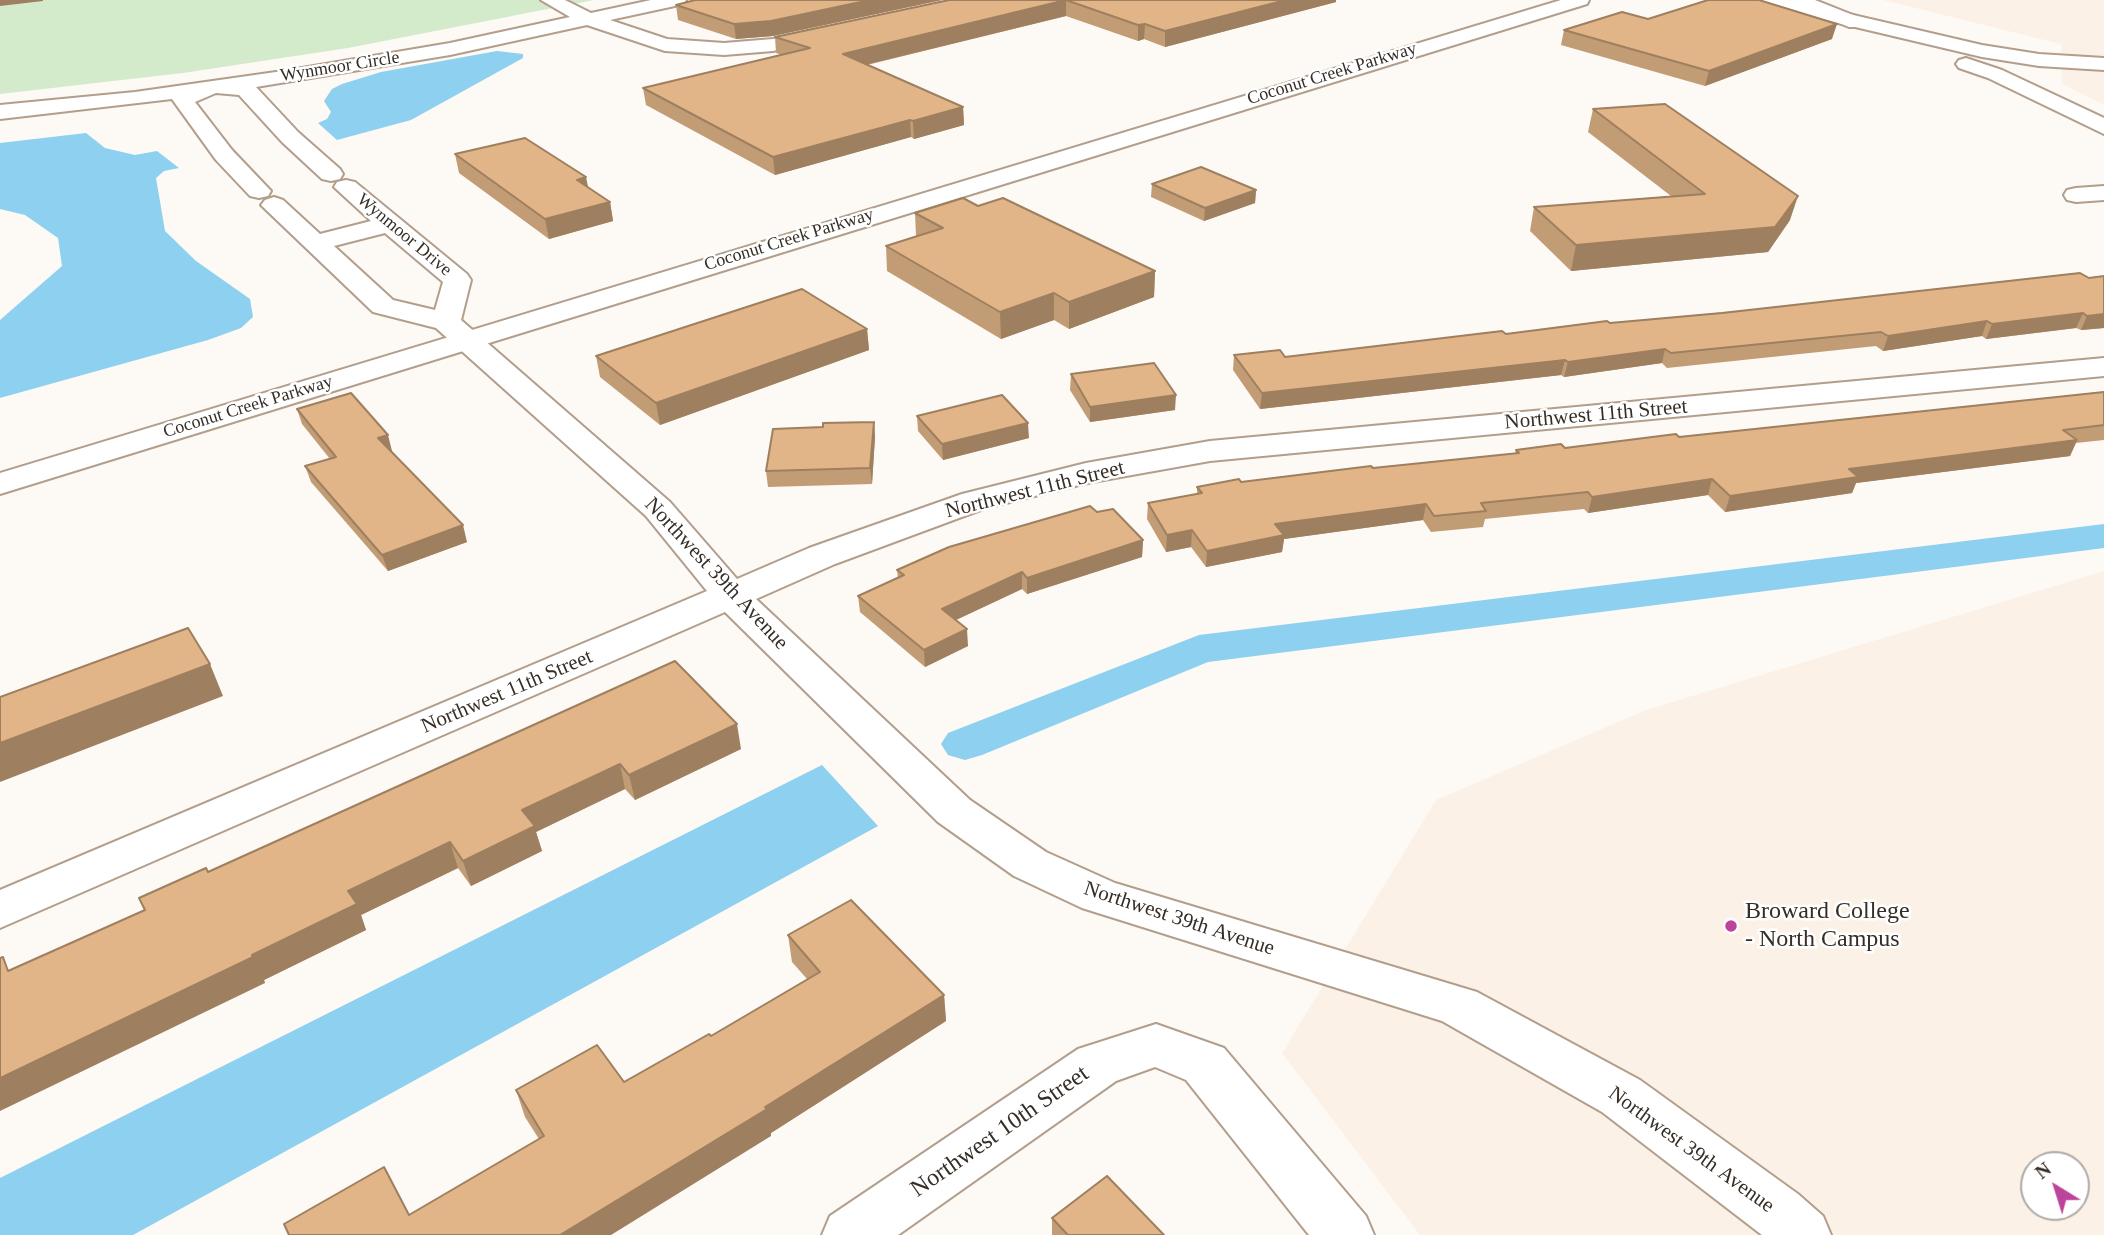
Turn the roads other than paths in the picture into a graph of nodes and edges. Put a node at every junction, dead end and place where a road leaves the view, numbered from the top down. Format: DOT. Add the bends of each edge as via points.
graph roads {
  1 [pos="550,0"];
  2 [pos="623,0"];
  3 [pos="677,0"];
  4 [pos="1514,0"];
  5 [pos="1580,0"];
  6 [pos="1765,0"];
  7 [pos="1799,0"];
  8 [pos="571,12"];
  9 [pos="591,20"];
  10 [pos="1856,23"];
  11 [pos="841,30"];
  12 [pos="1982,51"];
  13 [pos="1342,53"];
  14 [pos="2104,64"];
  15 [pos="1995,74"];
  16 [pos="211,81"];
  17 [pos="0,100"];
  18 [pos="0,113"];
  19 [pos="2104,127"];
  20 [pos="1145,131"];
  21 [pos="292,165"];
  22 [pos="331,174"];
  23 [pos="2104,193"];
  24 [pos="2076,195"];
  25 [pos="391,224"];
  26 [pos="315,243"];
  27 [pos="693,248"];
  28 [pos="461,325"];
  29 [pos="2104,367"];
  30 [pos="0,456"];
  31 [pos="0,484"];
  32 [pos="731,596"];
  33 [pos="0,910"];
  34 [pos="851,1235"];
  35 [pos="1345,1235"];
  36 [pos="1802,1235"];
  1 -- 8 [label="street"];
  2 -- 8 [label="street, Wynmoor Circle"];
  3 -- 9 [label="street, Wynmoor Circle"];
  4 -- 13 [label="street, Coconut Creek Parkway"];
  5 -- 20 [label="street, Coconut Creek Parkway"];
  6 -- 10 [label="street"];
  7 -- 10 [label="street"];
  8 -- 9 [label="street"];
  8 -- 16 [label="street, Wynmoor Circle"];
  9 -- 11 [label="street" via="665,45 724,48 773,45"];
  9 -- 16 [label="street, Wynmoor Circle" via="450,49"];
  10 -- 12 [label="street"];
  10 -- 15 [label="street"];
  12 -- 14 [label="street"];
  12 -- 15 [label="street" via="1979,62"];
  13 -- 20 [label="street" via="1325,66 1163,116"];
  13 -- 27 [label="street, Coconut Creek Parkway"];
  15 -- 19 [label="street"];
  16 -- 17 [label="street, Wynmoor Circle"];
  16 -- 18 [label="street, Wynmoor Circle" via="135,98"];
  16 -- 22 [label="street, Wynmoor Drive" via="246,89"];
  16 -- 26 [label="street" via="182,100 224,155 262,186"];
  20 -- 28 [label="street, Coconut Creek Parkway"];
  21 -- 22 [label="street"];
  22 -- 25 [label="street, Wynmoor Drive"];
  23 -- 24 [label="street"];
  25 -- 26 [label="street"];
  25 -- 28 [label="street, Wynmoor Drive" via="457,279"];
  26 -- 28 [label="street" via="383,306"];
  28 -- 30 [label="street, Coconut Creek Parkway"];
  28 -- 31 [label="street, Coconut Creek Parkway"];
  28 -- 32 [label="street, Northwest 39th Avenue" via="658,509"];
  29 -- 32 [label="street, Northwest 11th Street" via="1209,451 1086,473 974,501 822,556"];
  32 -- 33 [label="street, Northwest 11th Street"];
  32 -- 36 [label="street, Northwest 39th Avenue" via="954,811 1030,864 1099,896 1459,1006 1621,1096 1778,1212"];
  34 -- 35 [label="street, Northwest 10th Street" via="1097,1065 1156,1045 1205,1064"];
}
